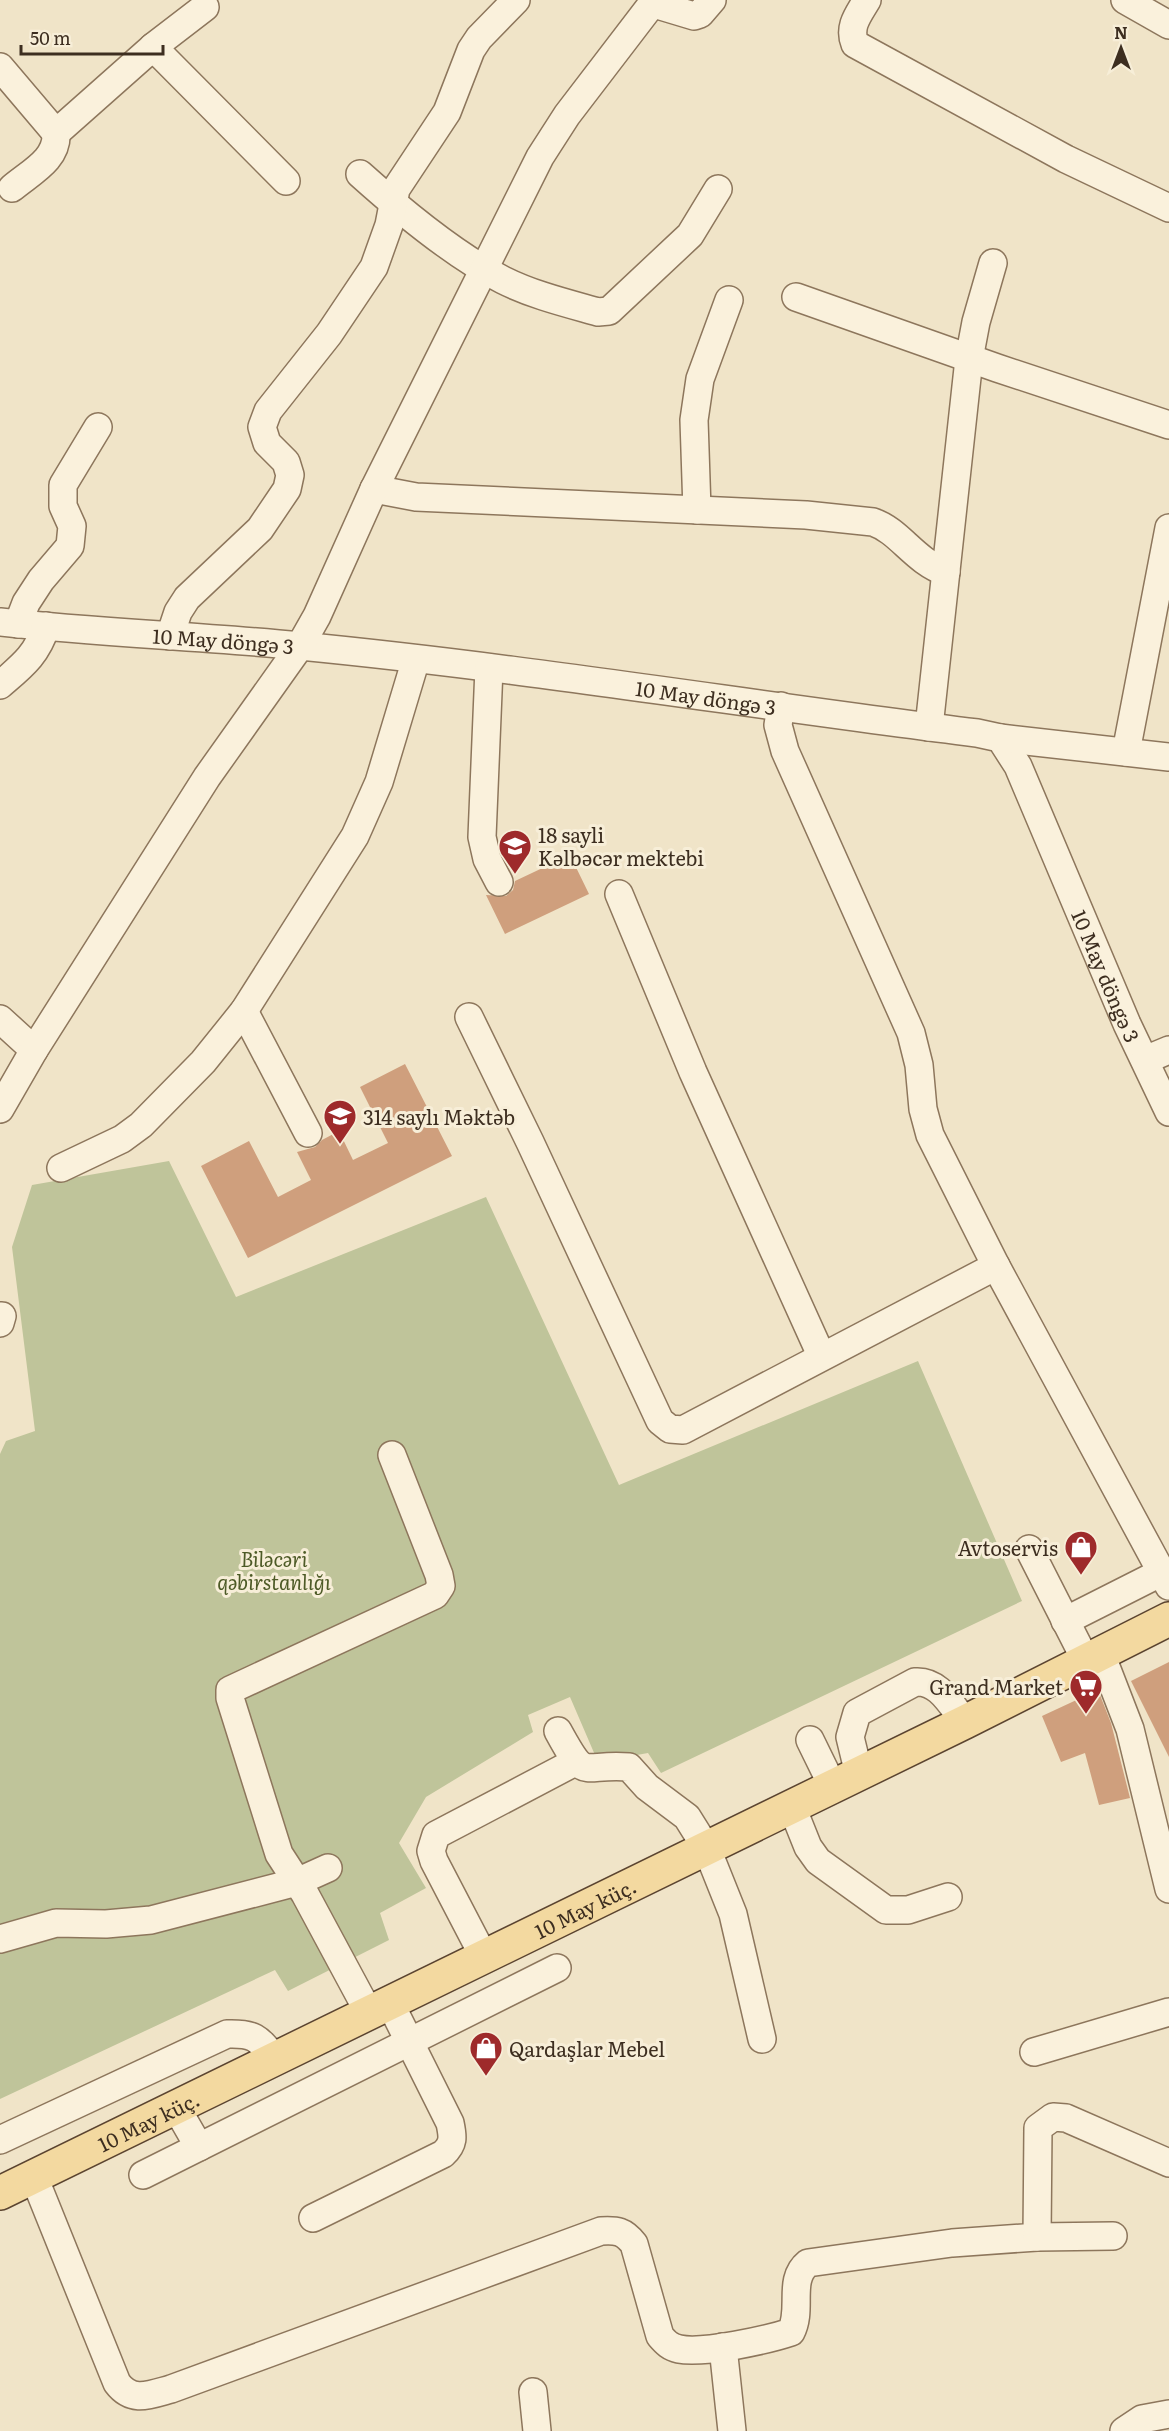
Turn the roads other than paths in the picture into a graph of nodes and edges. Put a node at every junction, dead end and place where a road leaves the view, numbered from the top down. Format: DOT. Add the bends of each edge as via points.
graph roads {
  1 [pos="516,0"];
  2 [pos="712,0"];
  3 [pos="867,0"];
  4 [pos="1125,0"];
  5 [pos="654,2"];
  6 [pos="205,7"];
  7 [pos="1169,25"];
  8 [pos="153,47"];
  9 [pos="0,67"];
  10 [pos="56,133"];
  11 [pos="360,174"];
  12 [pos="285,181"];
  13 [pos="12,188"];
  14 [pos="718,189"];
  15 [pos="392,203"];
  16 [pos="1169,208"];
  17 [pos="993,262"];
  18 [pos="483,268"];
  19 [pos="796,297"];
  20 [pos="729,300"];
  21 [pos="969,359"];
  22 [pos="1169,425"];
  23 [pos="98,428"];
  24 [pos="374,489"];
  25 [pos="697,510"];
  26 [pos="1169,528"];
  27 [pos="946,572"];
  28 [pos="9,623"];
  29 [pos="46,626"];
  30 [pos="170,636"];
  31 [pos="300,646"];
  32 [pos="416,658"];
  33 [pos="489,668"];
  34 [pos="0,685"];
  35 [pos="781,706"];
  36 [pos="929,727"];
  37 [pos="1000,738"];
  38 [pos="1126,752"];
  39 [pos="1169,757"];
  40 [pos="499,882"];
  41 [pos="619,894"];
  42 [pos="244,1011"];
  43 [pos="469,1017"];
  44 [pos="0,1019"];
  45 [pos="34,1050"];
  46 [pos="1157,1055"];
  47 [pos="0,1109"];
  48 [pos="1169,1112"];
  49 [pos="308,1133"];
  50 [pos="61,1168"];
  51 [pos="996,1266"];
  52 [pos="822,1355"];
  53 [pos="392,1455"];
  54 [pos="1029,1549"];
  55 [pos="1165,1579"];
  56 [pos="1169,1619"];
  57 [pos="1065,1621"];
  58 [pos="1093,1657"];
  59 [pos="965,1722"];
  60 [pos="558,1731"];
  61 [pos="810,1740"];
  62 [pos="575,1762"];
  63 [pos="846,1780"];
  64 [pos="792,1807"];
  65 [pos="707,1848"];
  66 [pos="328,1868"];
  67 [pos="297,1882"];
  68 [pos="1169,1889"];
  69 [pos="948,1897"];
  70 [pos="0,1939"];
  71 [pos="483,1957"];
  72 [pos="557,1968"];
  73 [pos="379,2008"];
  74 [pos="1169,2012"];
  75 [pos="762,2039"];
  76 [pos="410,2043"];
  77 [pos="1034,2052"];
  78 [pos="275,2059"];
  79 [pos="176,2107"];
  80 [pos="0,2140"];
  81 [pos="199,2147"];
  82 [pos="1169,2163"];
  83 [pos="143,2175"];
  84 [pos="34,2177"];
  85 [pos="0,2193"];
  86 [pos="313,2218"];
  87 [pos="1113,2236"];
  88 [pos="1037,2237"];
  89 [pos="723,2347"];
  90 [pos="533,2392"];
  91 [pos="1169,2414"];
  92 [pos="537,2431"];
  93 [pos="732,2431"];
  94 [pos="1124,2431"];
  1 -- 15 [label="street" via="471,50 447,111 402,178"];
  2 -- 5 [label="street" via="694,16"];
  3 -- 16 [label="street" via="854,23 851,35 855,44 1066,159"];
  4 -- 7 [label="street"];
  5 -- 18 [label="street" via="567,115 540,157"];
  6 -- 8 [label="street"];
  8 -- 10 [label="street"];
  8 -- 12 [label="street"];
  9 -- 10 [label="street"];
  10 -- 13 [label="street" via="57,146 52,155"];
  11 -- 15 [label="street"];
  14 -- 18 [label="street" via="690,235 609,311 598,312 540,295"];
  15 -- 18 [label="street"];
  15 -- 30 [label="street" via="389,225 374,267 329,334 268,411 262,427 267,443 286,462 290,475 287,489 260,529 186,598"];
  17 -- 21 [label="street"];
  18 -- 24 [label="street"];
  19 -- 21 [label="street"];
  20 -- 25 [label="street" via="700,379 694,420"];
  21 -- 22 [label="street"];
  21 -- 27 [label="street"];
  23 -- 28 [label="street" via="63,485 63,506 72,525 70,546"];
  24 -- 25 [label="street" via="416,497"];
  24 -- 31 [label="street"];
  25 -- 27 [label="street" via="873,522 883,525 920,560"];
  26 -- 38 [label="street"];
  27 -- 36 [label="street"];
  28 -- 29 [label="street, 10 May döngə 3"];
  29 -- 30 [label="street, 10 May döngə 3"];
  29 -- 34 [label="street" via="40,646"];
  30 -- 31 [label="street, 10 May döngə 3"];
  31 -- 32 [label="street, 10 May döngə 3"];
  31 -- 45 [label="street" via="207,777"];
  32 -- 33 [label="street, 10 May döngə 3"];
  32 -- 42 [label="street" via="379,782 355,836"];
  33 -- 35 [label="street, 10 May döngə 3"];
  33 -- 40 [label="street" via="482,837 487,859"];
  35 -- 36 [label="street, 10 May döngə 3"];
  35 -- 51 [label="street" via="778,725 785,751 911,1033 930,1135"];
  36 -- 37 [label="street, 10 May döngə 3"];
  37 -- 38 [label="street"];
  37 -- 46 [label="street, 10 May döngə 3" via="1018,766"];
  38 -- 39 [label="street"];
  41 -- 52 [label="street" via="693,1072"];
  42 -- 49 [label="street"];
  42 -- 50 [label="street" via="203,1062 141,1125 122,1139"];
  43 -- 52 [label="street" via="660,1421 670,1429 683,1430"];
  44 -- 45 [label="street"];
  45 -- 47 [label="street"];
  46 -- 48 [label="street, 10 May döngə 3"];
  51 -- 52 [label="street"];
  51 -- 55 [label="street"];
  53 -- 67 [label="street" via="439,1575 441,1586 435,1595 230,1690 279,1854"];
  54 -- 57 [label="street"];
  55 -- 57 [label="street"];
  56 -- 58 [label="main road, 10 May küç."];
  57 -- 58 [label="street"];
  58 -- 59 [label="main road, 10 May küç."];
  58 -- 68 [label="street" via="1130,1729"];
  59 -- 63 [label="main road, 10 May küç."];
  59 -- 63 [label="street" via="935,1685 915,1682 857,1713 850,1737"];
  60 -- 62 [label="street"];
  61 -- 63 [label="street"];
  62 -- 65 [label="street" via="591,1770 629,1767 647,1787 687,1817"];
  62 -- 71 [label="street" via="436,1835 432,1842 434,1861"];
  63 -- 64 [label="main road, 10 May küç."];
  64 -- 65 [label="main road, 10 May küç."];
  64 -- 69 [label="street" via="818,1861 886,1910 908,1910"];
  65 -- 71 [label="main road, 10 May küç."];
  65 -- 75 [label="street" via="733,1914"];
  66 -- 67 [label="street"];
  67 -- 70 [label="street" via="151,1920 56,1923"];
  67 -- 73 [label="street"];
  71 -- 73 [label="main road, 10 May küç."];
  72 -- 76 [label="street"];
  73 -- 76 [label="street"];
  73 -- 78 [label="main road, 10 May küç."];
  74 -- 77 [label="street"];
  76 -- 81 [label="street"];
  76 -- 86 [label="street" via="450,2123 450,2147"];
  78 -- 79 [label="main road, 10 May küç."];
  78 -- 80 [label="street" via="258,2038 243,2033 227,2034"];
  79 -- 81 [label="street"];
  79 -- 84 [label="main road, 10 May küç."];
  81 -- 83 [label="street"];
  82 -- 88 [label="street" via="1066,2118 1044,2121 1038,2128 1036,2144"];
  84 -- 85 [label="main road, 10 May küç."];
  84 -- 89 [label="street" via="117,2383 135,2397 181,2385 601,2231 616,2230 634,2244 660,2336 668,2346 681,2350"];
  87 -- 88 [label="street"];
  88 -- 89 [label="street" via="952,2243 808,2263 796,2279 797,2317 791,2332"];
  89 -- 93 [label="street"];
  90 -- 92 [label="street"];
  91 -- 94 [label="street" via="1142,2419"];
}
